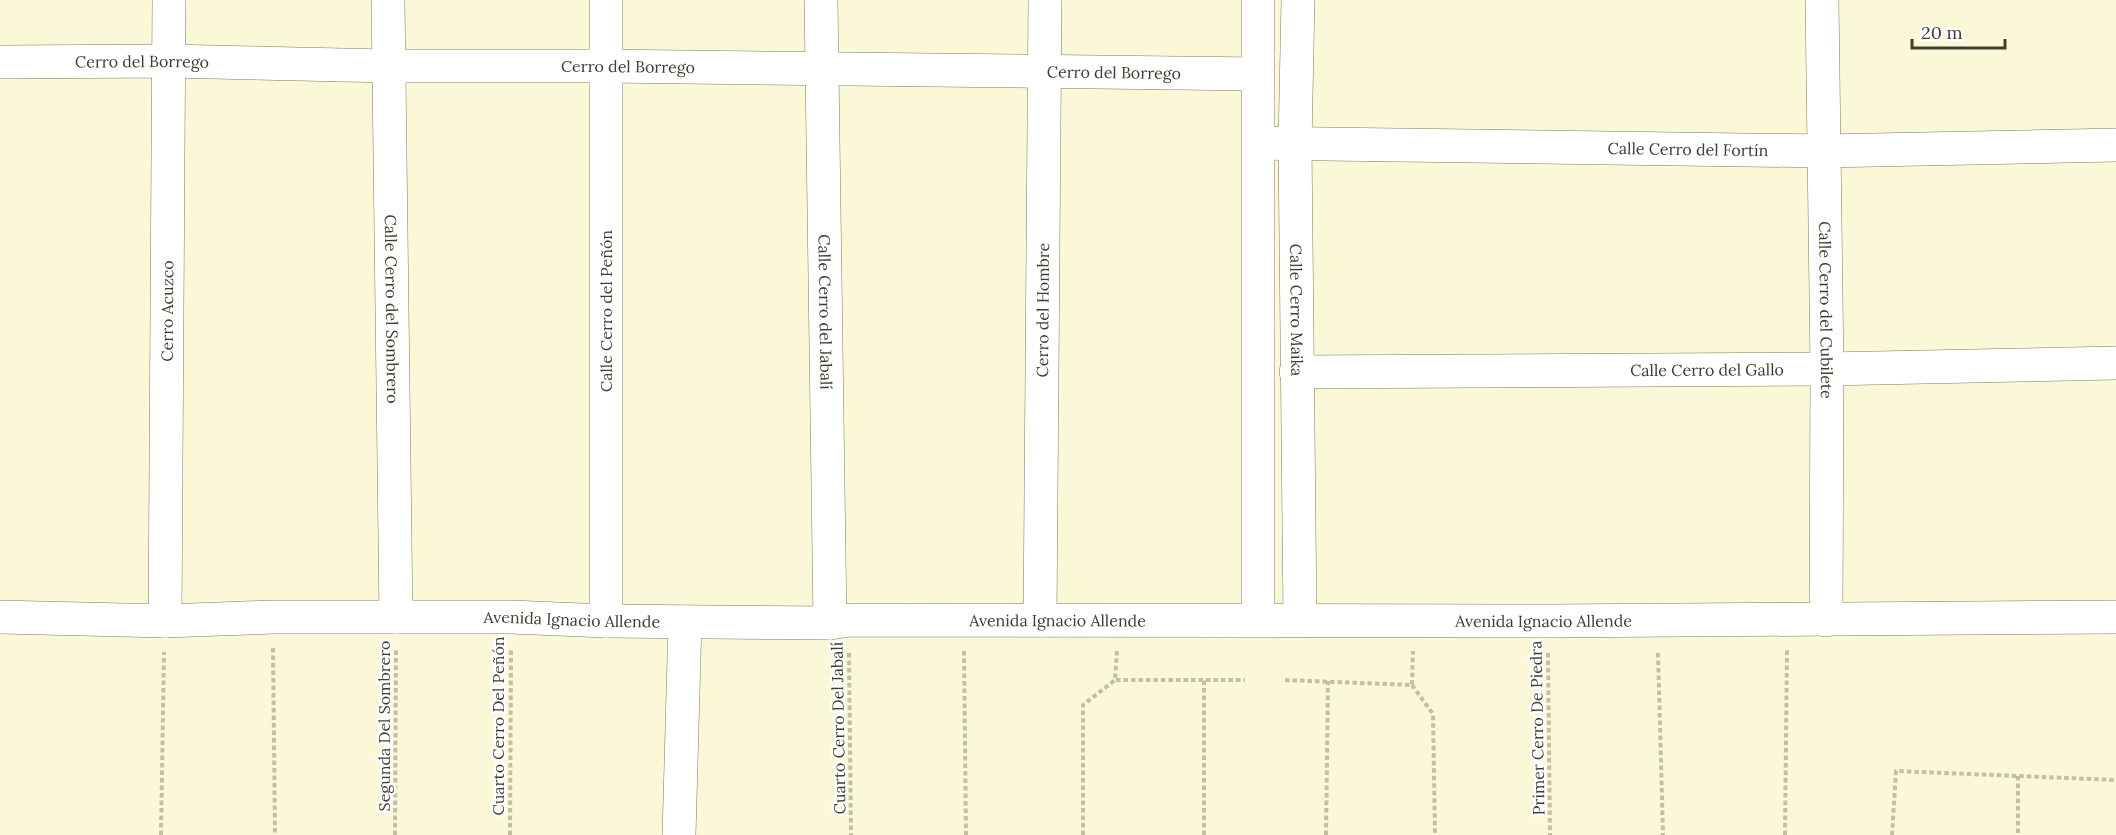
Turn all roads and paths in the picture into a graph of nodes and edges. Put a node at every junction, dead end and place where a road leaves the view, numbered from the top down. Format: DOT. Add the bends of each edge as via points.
graph roads {
  1 [pos="169,0"];
  2 [pos="388,0"];
  3 [pos="606,0"];
  4 [pos="821,0"];
  5 [pos="1045,0"];
  6 [pos="1258,0"];
  7 [pos="1298,0"];
  8 [pos="1822,0"];
  9 [pos="169,61"];
  10 [pos="0,62"];
  11 [pos="388,66"];
  12 [pos="605,66"];
  13 [pos="821,69"];
  14 [pos="1046,72"];
  15 [pos="1257,74"];
  16 [pos="1259,143"];
  17 [pos="1295,144"];
  18 [pos="2116,145"];
  19 [pos="1824,152"];
  20 [pos="2116,363"];
  21 [pos="1827,369"];
  22 [pos="1296,372"];
  23 [pos="0,617"];
  24 [pos="273,617"];
  25 [pos="396,617"];
  26 [pos="511,617"];
  27 [pos="2116,617"];
  28 [pos="1787,619"];
  29 [pos="964,620"];
  30 [pos="1040,620"];
  31 [pos="1119,620"];
  32 [pos="1258,620"];
  33 [pos="1300,620"];
  34 [pos="1826,620"];
  35 [pos="165,621"];
  36 [pos="606,621"];
  37 [pos="1414,621"];
  38 [pos="1548,621"];
  39 [pos="1657,621"];
  40 [pos="685,622"];
  41 [pos="839,622"];
  42 [pos="1115,680"];
  43 [pos="1204,680"];
  44 [pos="1245,680"];
  45 [pos="1285,680"];
  46 [pos="1328,681"];
  47 [pos="1412,685"];
  48 [pos="2018,776"];
  49 [pos="2116,780"];
  50 [pos="160,835"];
  51 [pos="275,835"];
  52 [pos="395,835"];
  53 [pos="510,835"];
  54 [pos="679,835"];
  55 [pos="851,835"];
  56 [pos="966,835"];
  57 [pos="1083,835"];
  58 [pos="1204,835"];
  59 [pos="1326,835"];
  60 [pos="1436,835"];
  61 [pos="1550,835"];
  62 [pos="1663,835"];
  63 [pos="1785,835"];
  64 [pos="1892,835"];
  65 [pos="2018,835"];
  1 -- 9 [label="street, Cerro Acuzco"];
  2 -- 11 [label="street, Calle Cerro del Sombrero"];
  3 -- 12 [label="street, Calle Cerro del Peñón"];
  4 -- 13 [label="street, Calle Cerro del Jabalí"];
  5 -- 14 [label="street, Cerro del Hombre"];
  6 -- 15 [label="street"];
  7 -- 17 [label="street, Calle Cerro Maika"];
  8 -- 19 [label="street, Calle Cerro del Cubilete"];
  9 -- 10 [label="street, Cerro del Borrego"];
  9 -- 11 [label="street, Cerro del Borrego"];
  9 -- 35 [label="street, Cerro Acuzco"];
  11 -- 12 [label="street, Cerro del Borrego"];
  11 -- 25 [label="street, Calle Cerro del Sombrero"];
  12 -- 13 [label="street, Cerro del Borrego"];
  12 -- 36 [label="street, Calle Cerro del Peñón"];
  13 -- 14 [label="street, Cerro del Borrego"];
  13 -- 41 [label="street, Calle Cerro del Jabalí"];
  14 -- 15 [label="street, Cerro del Borrego"];
  14 -- 30 [label="street, Cerro del Hombre"];
  15 -- 16 [label="street"];
  16 -- 17 [label="street, Calle Cerro del Fortín"];
  16 -- 32 [label="street"];
  17 -- 19 [label="street, Calle Cerro del Fortín"];
  17 -- 22 [label="street, Calle Cerro Maika"];
  18 -- 19 [label="street, Calle Cerro del Fortín"];
  19 -- 21 [label="street, Calle Cerro del Cubilete"];
  20 -- 21 [label="street, Calle Cerro del Gallo"];
  21 -- 22 [label="street, Calle Cerro del Gallo"];
  21 -- 34 [label="street, Calle Cerro del Cubilete"];
  22 -- 33 [label="street, Calle Cerro Maika"];
  23 -- 35 [label="street, Avenida Ignacio Allende"];
  24 -- 25 [label="street, Avenida Ignacio Allende"];
  24 -- 35 [label="street, Avenida Ignacio Allende"];
  24 -- 51 [label="path"];
  25 -- 26 [label="street, Avenida Ignacio Allende"];
  25 -- 52 [label="path, Segunda Del Sombrero"];
  26 -- 36 [label="street, Avenida Ignacio Allende"];
  26 -- 53 [label="path, Cuarto Cerro Del Peñón"];
  27 -- 34 [label="street, Avenida Ignacio Allende"];
  28 -- 34 [label="street, Avenida Ignacio Allende"];
  28 -- 39 [label="street, Avenida Ignacio Allende"];
  28 -- 63 [label="path"];
  29 -- 30 [label="street, Avenida Ignacio Allende"];
  29 -- 41 [label="street, Avenida Ignacio Allende"];
  29 -- 56 [label="path"];
  30 -- 31 [label="street, Avenida Ignacio Allende"];
  31 -- 32 [label="street, Avenida Ignacio Allende"];
  31 -- 42 [label="path"];
  32 -- 33 [label="street, Avenida Ignacio Allende"];
  33 -- 37 [label="street, Avenida Ignacio Allende"];
  35 -- 50 [label="path"];
  36 -- 40 [label="street, Avenida Ignacio Allende"];
  37 -- 38 [label="street, Avenida Ignacio Allende"];
  37 -- 47 [label="path"];
  38 -- 39 [label="street, Avenida Ignacio Allende"];
  38 -- 61 [label="path, Primer Cerro De Piedra"];
  39 -- 62 [label="path"];
  40 -- 41 [label="street, Avenida Ignacio Allende"];
  40 -- 54 [label="street"];
  41 -- 55 [label="path, Cuarto Cerro Del Jabalí"];
  42 -- 43 [label="path"];
  42 -- 57 [label="path" via="1083,705"];
  43 -- 44 [label="path"];
  43 -- 58 [label="path"];
  45 -- 46 [label="path"];
  46 -- 47 [label="path"];
  46 -- 59 [label="path"];
  47 -- 60 [label="path" via="1433,714"];
  48 -- 49 [label="path"];
  48 -- 64 [label="path" via="1896,771"];
  48 -- 65 [label="path"];
}
